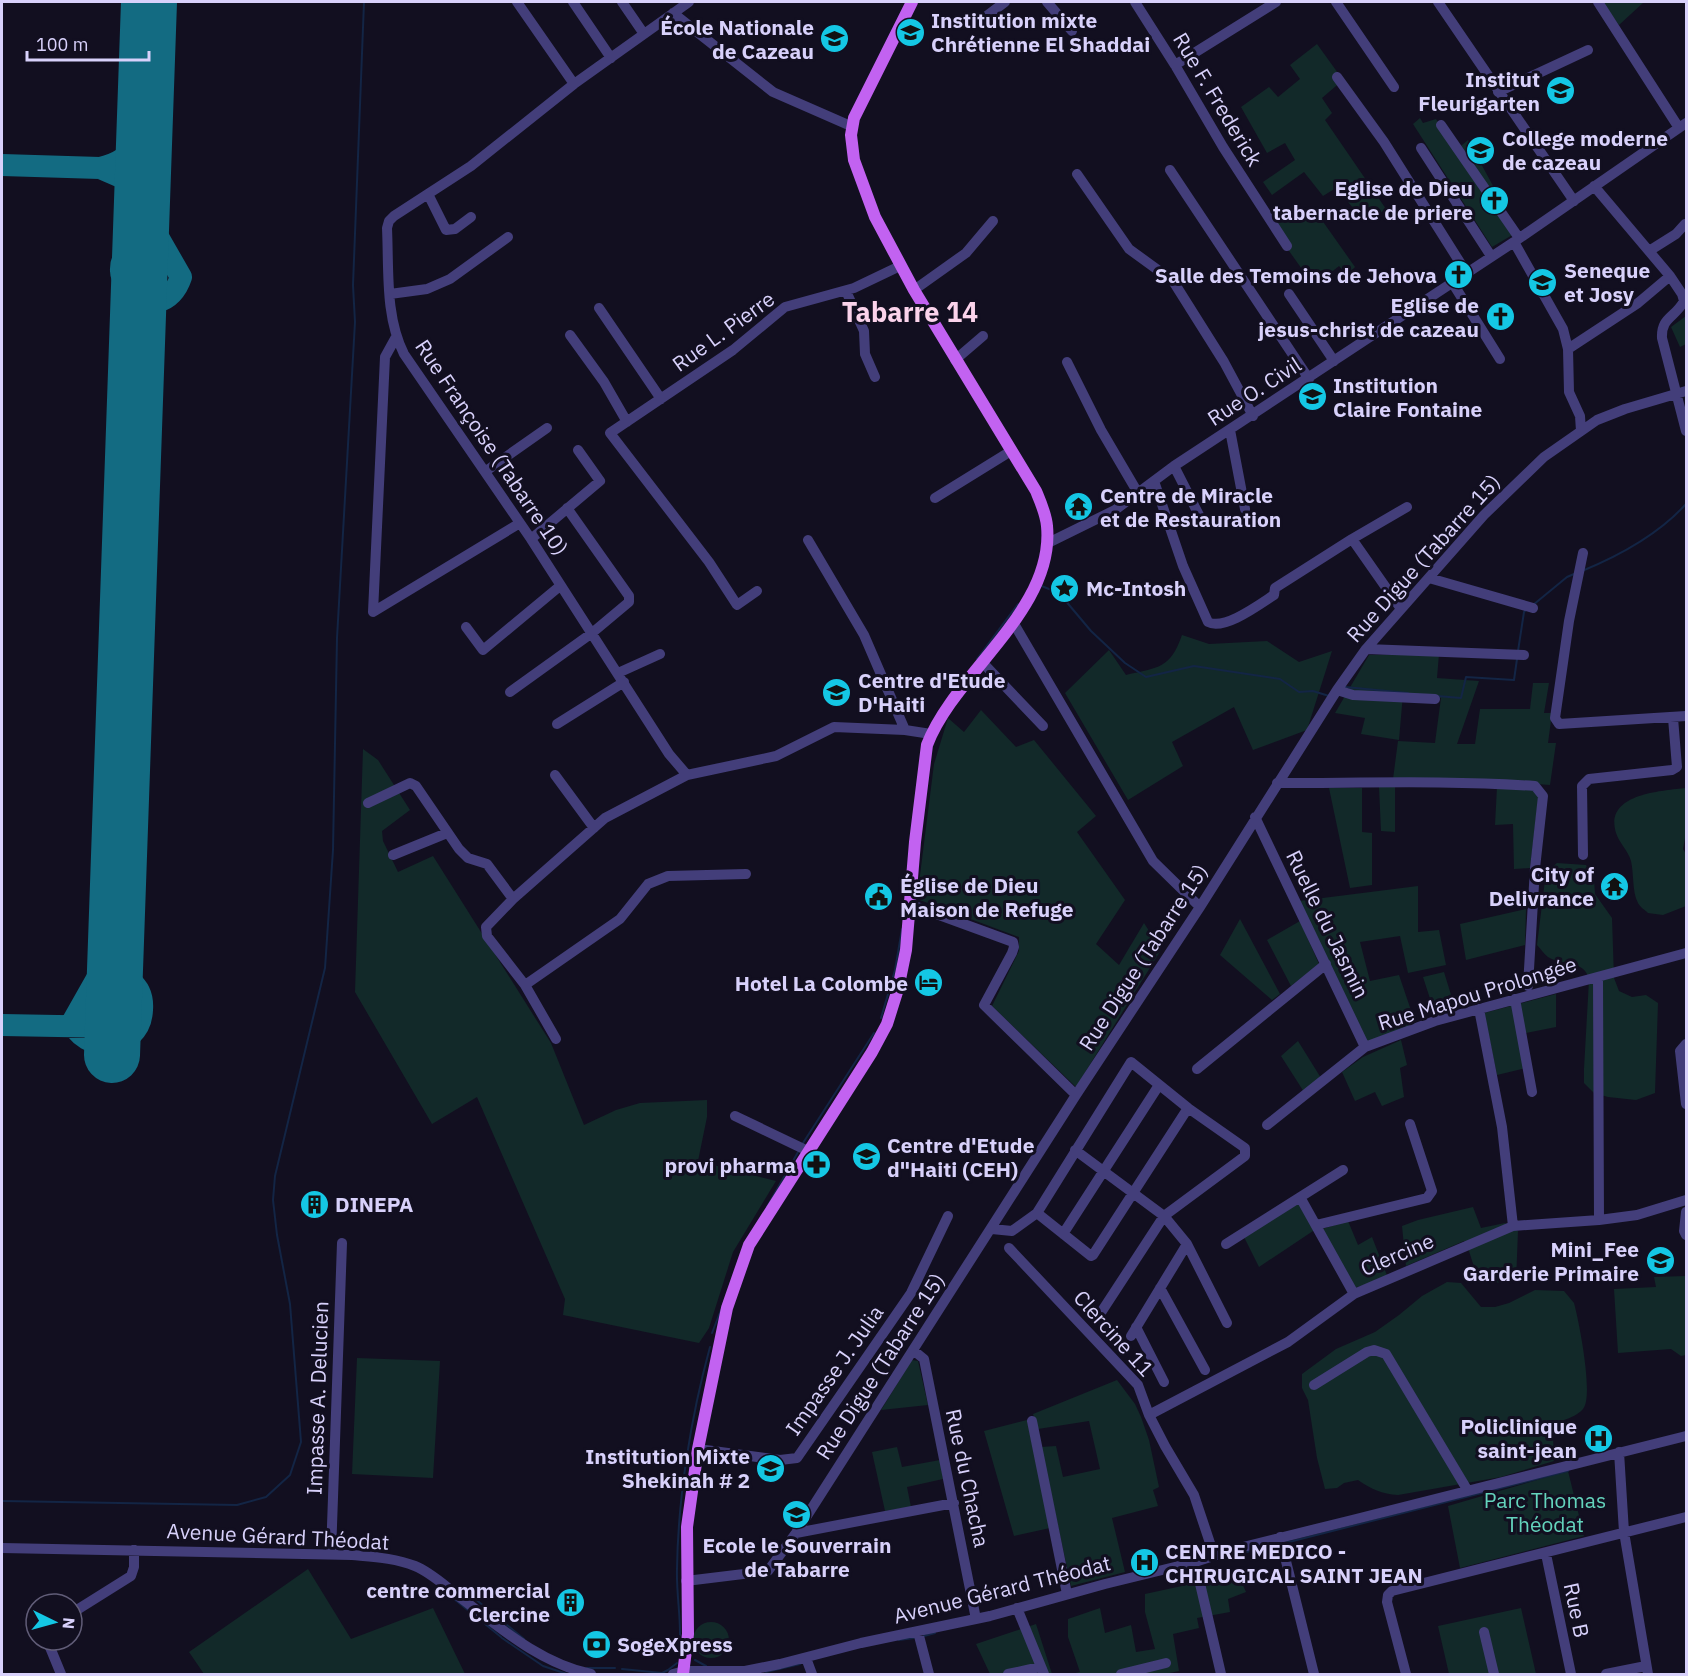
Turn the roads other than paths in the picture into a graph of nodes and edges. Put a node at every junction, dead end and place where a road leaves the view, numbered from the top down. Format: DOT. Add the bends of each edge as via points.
graph roads {
  1 [pos="517,2"];
  2 [pos="573,2"];
  3 [pos="622,2"];
  4 [pos="689,2"];
  5 [pos="912,2"];
  6 [pos="1005,2"];
  7 [pos="1047,2"];
  8 [pos="1135,2"];
  9 [pos="1276,2"];
  10 [pos="1336,2"];
  11 [pos="1438,2"];
  12 [pos="1598,2"];
  13 [pos="675,6"];
  14 [pos="980,21"];
  15 [pos="1072,31"];
  16 [pos="644,34"];
  17 [pos="1588,50"];
  18 [pos="611,58"];
  19 [pos="1175,65"];
  20 [pos="1337,77"];
  21 [pos="574,84"];
  22 [pos="1394,87"];
  23 [pos="1498,92"];
  24 [pos="1441,125"];
  25 [pos="1682,125"];
  26 [pos="853,127"];
  27 [pos="1422,148"];
  28 [pos="1170,170"];
  29 [pos="1077,174"];
  30 [pos="1594,186"];
  31 [pos="428,194"];
  32 [pos="1574,201"];
  33 [pos="471,217"];
  34 [pos="993,221"];
  35 [pos="1684,224"];
  36 [pos="507,237"];
  37 [pos="1516,240"];
  38 [pos="1287,246"];
  39 [pos="1649,251"];
  40 [pos="1491,256"];
  41 [pos="900,266"];
  42 [pos="1466,272"];
  43 [pos="1670,276"];
  44 [pos="1452,282"];
  45 [pos="914,290"];
  46 [pos="846,291"];
  47 [pos="390,294"];
  48 [pos="1289,294"];
  49 [pos="599,308"];
  50 [pos="570,335"];
  51 [pos="983,336"];
  52 [pos="396,337"];
  53 [pos="1568,349"];
  54 [pos="1500,359"];
  55 [pos="955,360"];
  56 [pos="1067,362"];
  57 [pos="1334,362"];
  58 [pos="875,377"];
  59 [pos="1309,379"];
  60 [pos="1682,392"];
  61 [pos="661,399"];
  62 [pos="1252,416"];
  63 [pos="627,422"];
  64 [pos="547,428"];
  65 [pos="1230,430"];
  66 [pos="1686,430"];
  67 [pos="1581,431"];
  68 [pos="578,450"];
  69 [pos="1011,451"];
  70 [pos="1174,466"];
  71 [pos="486,471"];
  72 [pos="1154,481"];
  73 [pos="1138,493"];
  74 [pos="935,498"];
  75 [pos="1407,507"];
  76 [pos="567,508"];
  77 [pos="1245,509"];
  78 [pos="1201,519"];
  79 [pos="520,523"];
  80 [pos="531,538"];
  81 [pos="1352,538"];
  82 [pos="808,540"];
  83 [pos="1048,543"];
  84 [pos="1583,554"];
  85 [pos="1429,578"];
  86 [pos="560,586"];
  87 [pos="757,591"];
  88 [pos="1533,608"];
  89 [pos="1401,609"];
  90 [pos="1013,622"];
  91 [pos="466,627"];
  92 [pos="592,633"];
  93 [pos="1366,649"];
  94 [pos="660,654"];
  95 [pos="1524,655"];
  96 [pos="982,662"];
  97 [pos="621,677"];
  98 [pos="1339,687"];
  99 [pos="510,692"];
  100 [pos="1435,699"];
  101 [pos="1686,716"];
  102 [pos="1672,718"];
  103 [pos="557,724"];
  104 [pos="1043,726"];
  105 [pos="905,730"];
  106 [pos="931,735"];
  107 [pos="555,775"];
  108 [pos="687,775"];
  109 [pos="1277,783"];
  110 [pos="368,803"];
  111 [pos="1255,817"];
  112 [pos="594,828"];
  113 [pos="447,833"];
  114 [pos="393,855"];
  115 [pos="1583,855"];
  116 [pos="746,874"];
  117 [pos="513,899"];
  118 [pos="909,904"];
  119 [pos="1200,907"];
  120 [pos="1686,953"];
  121 [pos="1326,964"];
  122 [pos="1598,978"];
  123 [pos="525,985"];
  124 [pos="1528,986"];
  125 [pos="1515,999"];
  126 [pos="1479,1008"];
  127 [pos="556,1040"];
  128 [pos="1686,1044"];
  129 [pos="1365,1047"];
  130 [pos="1197,1069"];
  131 [pos="1159,1085"];
  132 [pos="1532,1092"];
  133 [pos="1076,1095"];
  134 [pos="1686,1104"];
  135 [pos="1188,1108"];
  136 [pos="735,1116"];
  137 [pos="1410,1124"];
  138 [pos="1267,1125"];
  139 [pos="1075,1150"];
  140 [pos="808,1151"];
  141 [pos="1343,1170"];
  142 [pos="1104,1172"];
  143 [pos="1132,1192"];
  144 [pos="1300,1197"];
  145 [pos="1686,1200"];
  146 [pos="1686,1212"];
  147 [pos="1037,1214"];
  148 [pos="948,1216"];
  149 [pos="1164,1216"];
  150 [pos="1599,1220"];
  151 [pos="1316,1225"];
  152 [pos="1513,1226"];
  153 [pos="992,1229"];
  154 [pos="1063,1234"];
  155 [pos="1686,1235"];
  156 [pos="342,1243"];
  157 [pos="1187,1244"];
  158 [pos="1226,1244"];
  159 [pos="1009,1248"];
  160 [pos="1160,1288"];
  161 [pos="1354,1294"];
  162 [pos="1102,1311"];
  163 [pos="1227,1323"];
  164 [pos="912,1350"];
  165 [pos="1205,1370"];
  166 [pos="1164,1382"];
  167 [pos="1314,1385"];
  168 [pos="1149,1415"];
  169 [pos="1032,1421"];
  170 [pos="1686,1436"];
  171 [pos="698,1449"];
  172 [pos="1619,1452"];
  173 [pos="1468,1491"];
  174 [pos="954,1503"];
  175 [pos="1686,1517"];
  176 [pos="1624,1532"];
  177 [pos="796,1533"];
  178 [pos="1280,1538"];
  179 [pos="2,1548"];
  180 [pos="134,1550"];
  181 [pos="331,1554"];
  182 [pos="1546,1554"];
  183 [pos="1214,1555"];
  184 [pos="1195,1564"];
  185 [pos="686,1581"];
  186 [pos="1067,1594"];
  187 [pos="84,1605"];
  188 [pos="1017,1608"];
  189 [pos="976,1619"];
  190 [pos="1484,1632"];
  191 [pos="918,1636"];
  192 [pos="52,1652"];
  193 [pos="806,1658"];
  194 [pos="1166,1663"];
  195 [pos="1647,1670"];
  196 [pos="1042,1671"];
  197 [pos="680,1673"];
  198 [pos="61,1674"];
  199 [pos="591,1674"];
  200 [pos="812,1674"];
  201 [pos="929,1674"];
  202 [pos="1008,1674"];
  203 [pos="1121,1674"];
  204 [pos="1221,1674"];
  205 [pos="1314,1674"];
  206 [pos="1406,1674"];
  207 [pos="1494,1674"];
  208 [pos="1571,1674"];
  209 [pos="1606,1674"];
  1 -- 21 [label="street"];
  2 -- 18 [label="street"];
  3 -- 16 [label="street"];
  4 -- 13 [label="street, Rue Françoise (Tabarre 10)"];
  5 -- 26 [label="main road"];
  6 -- 14 [label="street"];
  7 -- 15 [label="street"];
  8 -- 19 [label="street, Rue F. Frederick"];
  9 -- 19 [label="street"];
  10 -- 22 [label="street"];
  11 -- 23 [label="street"];
  12 -- 25 [label="street"];
  13 -- 16 [label="street, Rue Françoise (Tabarre 10)"];
  13 -- 26 [label="street" via="773,92"];
  16 -- 18 [label="street, Rue Françoise (Tabarre 10)"];
  17 -- 23 [label="street"];
  18 -- 21 [label="street, Rue Françoise (Tabarre 10)"];
  19 -- 38 [label="street, Rue F. Frederick"];
  20 -- 42 [label="street" via="1384,142"];
  21 -- 31 [label="street, Rue Françoise (Tabarre 10)" via="471,166"];
  23 -- 32 [label="street"];
  24 -- 37 [label="street"];
  25 -- 30 [label="street, Rue O. Civil"];
  26 -- 41 [label="main road" via="854,160 860,178"];
  27 -- 40 [label="street"];
  28 -- 59 [label="street"];
  29 -- 62 [label="street" via="1129,249 1173,281 1224,362"];
  30 -- 32 [label="street, Rue O. Civil"];
  30 -- 39 [label="street"];
  31 -- 33 [label="street" via="446,230"];
  31 -- 47 [label="street, Rue Françoise (Tabarre 10)" via="389,221"];
  32 -- 37 [label="street, Rue O. Civil"];
  34 -- 45 [label="street" via="966,253"];
  35 -- 39 [label="street" via="1676,234"];
  36 -- 47 [label="street" via="450,279 427,289"];
  37 -- 40 [label="street, Rue O. Civil"];
  37 -- 53 [label="street" via="1563,328"];
  39 -- 43 [label="street"];
  40 -- 42 [label="street, Rue O. Civil"];
  41 -- 45 [label="main road"];
  41 -- 46 [label="street, Rue L. Pierre"];
  42 -- 44 [label="street, Rue O. Civil"];
  43 -- 53 [label="street" via="1638,303"];
  43 -- 60 [label="street" via="1684,301 1661,328 1662,338"];
  44 -- 54 [label="street"];
  44 -- 57 [label="street, Rue O. Civil"];
  45 -- 55 [label="main road"];
  46 -- 58 [label="street" via="864,331 865,354"];
  46 -- 61 [label="street, Rue L. Pierre" via="785,307 733,350"];
  47 -- 52 [label="street, Rue Françoise (Tabarre 10)"];
  48 -- 57 [label="street"];
  49 -- 61 [label="street"];
  50 -- 63 [label="street"];
  51 -- 55 [label="street"];
  52 -- 71 [label="street, Rue Françoise (Tabarre 10)"];
  52 -- 79 [label="street" via="385,357 374,612"];
  53 -- 67 [label="street" via="1569,392 1580,416"];
  55 -- 69 [label="main road"];
  56 -- 73 [label="street"];
  57 -- 59 [label="street, Rue O. Civil"];
  59 -- 62 [label="street, Rue O. Civil"];
  60 -- 66 [label="street"];
  60 -- 67 [label="street, Rue Digue (Tabarre 15)" via="1624,409"];
  61 -- 63 [label="street, Rue L. Pierre"];
  62 -- 65 [label="street, Rue O. Civil"];
  63 -- 87 [label="street, Rue L. Pierre" via="610,433 709,562 737,605"];
  64 -- 71 [label="street"];
  65 -- 70 [label="street, Rue O. Civil"];
  65 -- 77 [label="street"];
  67 -- 85 [label="street, Rue Digue (Tabarre 15)" via="1544,457 1492,506"];
  68 -- 76 [label="street" via="600,481"];
  69 -- 74 [label="street"];
  69 -- 83 [label="main road" via="1043,508"];
  70 -- 72 [label="street, Rue O. Civil"];
  70 -- 78 [label="street"];
  71 -- 79 [label="street, Rue Françoise (Tabarre 10)"];
  72 -- 73 [label="street, Rue O. Civil"];
  72 -- 81 [label="street" via="1183,566 1211,624 1246,613 1274,594 1275,588"];
  73 -- 83 [label="street, Rue O. Civil" via="1115,510"];
  75 -- 81 [label="street"];
  76 -- 80 [label="street"];
  76 -- 92 [label="street" via="629,600"];
  79 -- 80 [label="street, Rue Françoise (Tabarre 10)"];
  80 -- 86 [label="street, Rue Françoise (Tabarre 10)"];
  81 -- 89 [label="street"];
  82 -- 105 [label="street" via="864,634"];
  83 -- 90 [label="main road" via="1039,579"];
  84 -- 102 [label="street" via="1555,718 1559,724"];
  85 -- 88 [label="street"];
  85 -- 89 [label="street, Rue Digue (Tabarre 15)"];
  86 -- 91 [label="street" via="483,650"];
  86 -- 92 [label="street, Rue Françoise (Tabarre 10)"];
  89 -- 93 [label="street, Rue Digue (Tabarre 15)"];
  90 -- 96 [label="main road"];
  90 -- 119 [label="street" via="1153,861"];
  92 -- 97 [label="street, Rue Françoise (Tabarre 10)"];
  92 -- 99 [label="street"];
  93 -- 95 [label="street"];
  93 -- 98 [label="street, Rue Digue (Tabarre 15)"];
  94 -- 97 [label="street"];
  96 -- 104 [label="street"];
  96 -- 106 [label="main road"];
  97 -- 103 [label="street"];
  97 -- 108 [label="street, Rue Françoise (Tabarre 10)" via="669,754"];
  98 -- 100 [label="street" via="1353,695"];
  98 -- 109 [label="street, Rue Digue (Tabarre 15)"];
  101 -- 102 [label="street"];
  102 -- 115 [label="street" via="1677,767 1584,782"];
  105 -- 106 [label="street"];
  105 -- 108 [label="street" via="834,727 776,756"];
  106 -- 118 [label="main road" via="922,772"];
  107 -- 112 [label="street"];
  108 -- 112 [label="street" via="605,818"];
  109 -- 111 [label="street, Rue Digue (Tabarre 15)"];
  109 -- 124 [label="street" via="1536,786 1543,796"];
  110 -- 113 [label="street" via="410,783 416,786"];
  111 -- 119 [label="street, Rue Digue (Tabarre 15)"];
  111 -- 121 [label="street, Ruelle du Jasmin"];
  112 -- 117 [label="street"];
  113 -- 114 [label="street"];
  113 -- 117 [label="street" via="468,858 487,864"];
  116 -- 123 [label="street" via="668,876 648,884 620,919"];
  117 -- 123 [label="street" via="485,932"];
  118 -- 133 [label="street" via="1013,942 1012,953 984,1005"];
  118 -- 140 [label="main road" via="906,950 887,1024"];
  119 -- 133 [label="street, Rue Digue (Tabarre 15)"];
  120 -- 122 [label="street, Rue Mapou Prolongée"];
  121 -- 129 [label="street, Ruelle du Jasmin"];
  121 -- 130 [label="street"];
  122 -- 125 [label="street, Rue Mapou Prolongée"];
  122 -- 150 [label="street"];
  123 -- 127 [label="street"];
  125 -- 126 [label="street, Rue Mapou Prolongée"];
  125 -- 132 [label="street"];
  126 -- 129 [label="street, Rue Mapou Prolongée"];
  126 -- 152 [label="street" via="1502,1127"];
  128 -- 134 [label="street" via="1680,1051"];
  129 -- 138 [label="street, Rue Mapou Prolongée"];
  131 -- 135 [label="street"];
  131 -- 139 [label="street" via="1131,1062"];
  131 -- 142 [label="street"];
  133 -- 153 [label="street, Rue Digue (Tabarre 15)"];
  135 -- 143 [label="street"];
  135 -- 149 [label="street" via="1245,1148 1245,1156"];
  136 -- 140 [label="street"];
  137 -- 151 [label="street" via="1431,1195"];
  139 -- 142 [label="street"];
  139 -- 147 [label="street"];
  140 -- 171 [label="main road" via="749,1245 739,1272 720,1336"];
  141 -- 144 [label="street"];
  142 -- 143 [label="street"];
  142 -- 154 [label="street"];
  143 -- 149 [label="street"];
  143 -- 154 [label="street" via="1093,1255"];
  144 -- 151 [label="street"];
  144 -- 158 [label="street"];
  145 -- 150 [label="street, Clercine" via="1637,1215"];
  146 -- 155 [label="street"];
  147 -- 153 [label="street" via="1012,1231"];
  147 -- 154 [label="street"];
  148 -- 171 [label="street, Impasse J. Julia" via="911,1293 796,1458 780,1460"];
  149 -- 157 [label="street"];
  149 -- 162 [label="street"];
  150 -- 152 [label="street, Clercine"];
  151 -- 161 [label="street"];
  152 -- 161 [label="street, Clercine"];
  153 -- 164 [label="street, Rue Digue (Tabarre 15)"];
  156 -- 181 [label="street, Impasse A. Delucien"];
  157 -- 160 [label="street"];
  157 -- 163 [label="street"];
  159 -- 168 [label="street, Clercine 11" via="1138,1385"];
  160 -- 165 [label="street"];
  160 -- 166 [label="street" via="1133,1331"];
  161 -- 168 [label="street, Clercine" via="1288,1342"];
  164 -- 174 [label="street, Rue du Chacha" via="924,1359"];
  164 -- 177 [label="street, Rue Digue (Tabarre 15)"];
  167 -- 173 [label="street" via="1367,1352 1386,1354"];
  168 -- 183 [label="street, Clercine 11" via="1194,1495"];
  169 -- 186 [label="street"];
  170 -- 172 [label="street, Avenue Gérard Théodat"];
  171 -- 185 [label="main road" via="687,1527"];
  172 -- 173 [label="street, Avenue Gérard Théodat"];
  172 -- 176 [label="street"];
  173 -- 178 [label="street, Avenue Gérard Théodat"];
  174 -- 177 [label="street"];
  174 -- 189 [label="street, Rue du Chacha"];
  175 -- 176 [label="street"];
  176 -- 182 [label="street"];
  176 -- 195 [label="street"];
  177 -- 185 [label="street, Rue Digue (Tabarre 15)" via="768,1571"];
  178 -- 183 [label="street, Avenue Gérard Théodat"];
  178 -- 205 [label="street"];
  179 -- 180 [label="street, Avenue Gérard Théodat"];
  180 -- 181 [label="street, Avenue Gérard Théodat"];
  180 -- 187 [label="street" via="131,1576"];
  181 -- 199 [label="street, Avenue Gérard Théodat" via="416,1566 545,1659"];
  182 -- 206 [label="street" via="1392,1591 1387,1602"];
  182 -- 208 [label="street, Rue B"];
  183 -- 184 [label="street, Avenue Gérard Théodat"];
  184 -- 186 [label="street, Avenue Gérard Théodat"];
  184 -- 204 [label="street"];
  185 -- 197 [label="main road" via="688,1634"];
  186 -- 188 [label="street, Avenue Gérard Théodat"];
  188 -- 189 [label="street, Avenue Gérard Théodat"];
  188 -- 196 [label="street"];
  189 -- 191 [label="street, Avenue Gérard Théodat"];
  190 -- 207 [label="street"];
  191 -- 193 [label="street, Avenue Gérard Théodat" via="861,1643"];
  191 -- 201 [label="street"];
  192 -- 198 [label="street"];
  193 -- 197 [label="street, Avenue Gérard Théodat" via="745,1671"];
  193 -- 200 [label="street"];
  194 -- 203 [label="street"];
  195 -- 209 [label="street"];
  196 -- 202 [label="street"];
}
